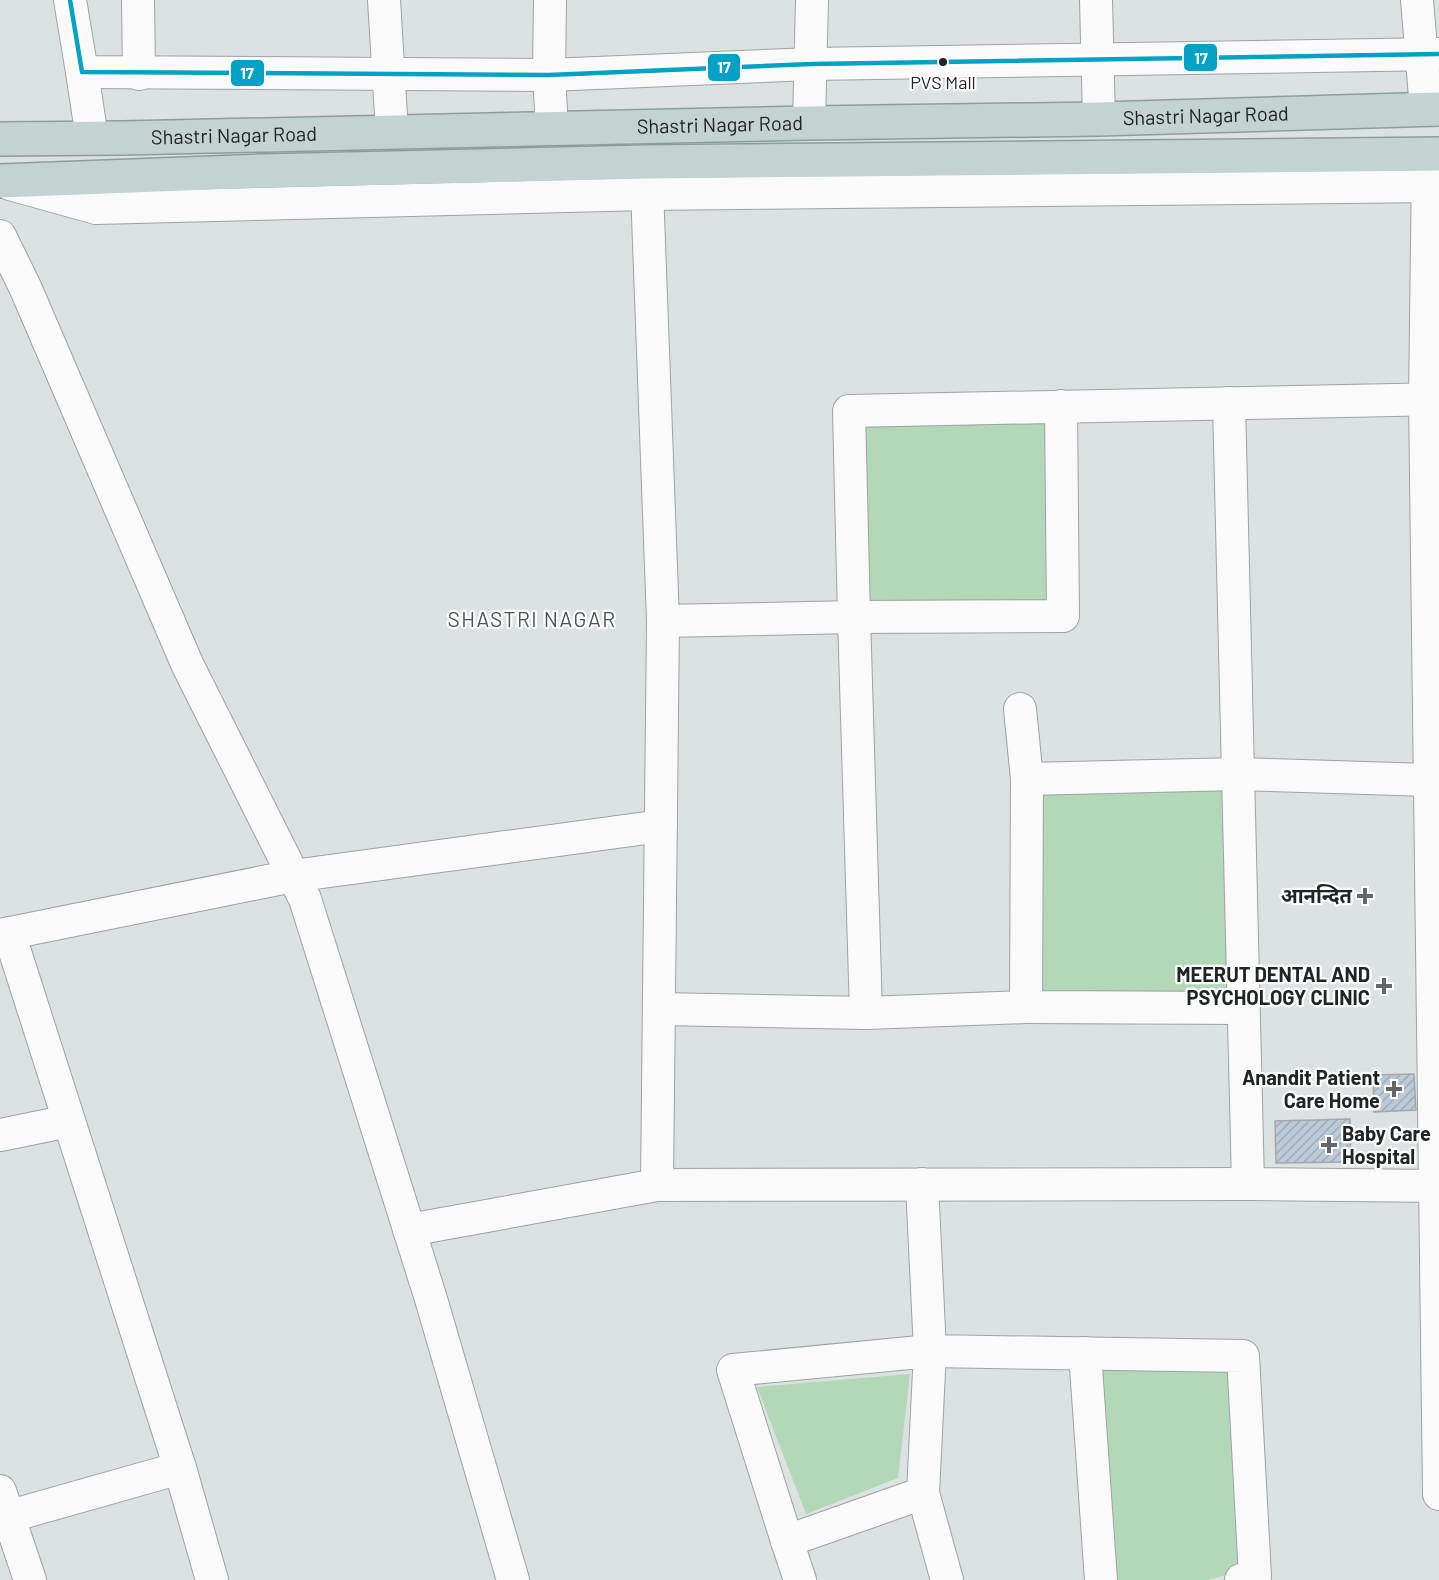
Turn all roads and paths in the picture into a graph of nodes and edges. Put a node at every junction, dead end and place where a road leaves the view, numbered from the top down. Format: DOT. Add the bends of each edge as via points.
graph roads {
  1 [pos="70,0"];
  2 [pos="138,0"];
  3 [pos="384,0"];
  4 [pos="550,0"];
  5 [pos="812,0"];
  6 [pos="1096,0"];
  7 [pos="1417,0"];
  8 [pos="1430,54"];
  9 [pos="1097,58"];
  10 [pos="812,64"];
  11 [pos="82,72"];
  12 [pos="387,73"];
  13 [pos="139,74"];
  14 [pos="549,75"];
  15 [pos="1432,109"];
  16 [pos="1099,119"];
  17 [pos="809,123"];
  18 [pos="552,129"];
  19 [pos="392,132"];
  20 [pos="92,138"];
  21 [pos="0,139"];
  22 [pos="1100,158"];
  23 [pos="646,162"];
  24 [pos="1433,170"];
  25 [pos="0,181"];
  26 [pos="646,195"];
  27 [pos="0,236"];
  28 [pos="1432,399"];
  29 [pos="1229,403"];
  30 [pos="1061,406"];
  31 [pos="854,617"];
  32 [pos="663,621"];
  33 [pos="1020,709"];
  34 [pos="1238,774"];
  35 [pos="1027,779"];
  36 [pos="1430,780"];
  37 [pos="660,826"];
  38 [pos="293,876"];
  39 [pos="4,934"];
  40 [pos="1436,997"];
  41 [pos="1026,1006"];
  42 [pos="1243,1008"];
  43 [pos="659,1009"];
  44 [pos="866,1012"];
  45 [pos="69,1121"];
  46 [pos="0,1135"];
  47 [pos="922,1184"];
  48 [pos="1248,1184"];
  49 [pos="657,1185"];
  50 [pos="1437,1186"];
  51 [pos="409,1230"];
  52 [pos="930,1351"];
  53 [pos="1085,1353"];
  54 [pos="180,1468"];
  55 [pos="923,1493"];
  56 [pos="1439,1494"];
  57 [pos="3,1509"];
  58 [pos="787,1541"];
  59 [pos="1250,1579"];
  60 [pos="30,1580"];
  61 [pos="212,1580"];
  62 [pos="513,1580"];
  63 [pos="800,1580"];
  64 [pos="947,1580"];
  65 [pos="1101,1580"];
  1 -- 11 [label="street"];
  2 -- 13 [label="street"];
  3 -- 12 [label="street"];
  4 -- 14 [label="street"];
  5 -- 10 [label="street"];
  6 -- 9 [label="street"];
  7 -- 8 [label="street"];
  8 -- 9 [label="street"];
  8 -- 15 [label="street"];
  9 -- 10 [label="street"];
  9 -- 16 [label="street"];
  10 -- 14 [label="street"];
  10 -- 17 [label="street"];
  11 -- 13 [label="street"];
  11 -- 20 [label="street"];
  12 -- 13 [label="street"];
  12 -- 14 [label="street"];
  12 -- 19 [label="street"];
  14 -- 18 [label="street"];
  15 -- 16 [label="highway, Shastri Nagar Road"];
  15 -- 24 [label="highway"];
  16 -- 17 [label="highway, Shastri Nagar Road"];
  16 -- 22 [label="highway"];
  17 -- 18 [label="highway, Shastri Nagar Road"];
  18 -- 19 [label="highway, Shastri Nagar Road"];
  19 -- 20 [label="highway, Shastri Nagar Road"];
  20 -- 21 [label="highway, Shastri Nagar Road"];
  22 -- 23 [label="highway"];
  22 -- 24 [label="highway"];
  23 -- 25 [label="highway"];
  23 -- 26 [label="street"];
  24 -- 26 [label="street"];
  24 -- 28 [label="street"];
  25 -- 26 [label="street" via="96,208"];
  26 -- 32 [label="street"];
  27 -- 38 [label="street" via="188,666"];
  28 -- 29 [label="street"];
  28 -- 36 [label="street"];
  29 -- 30 [label="street"];
  29 -- 34 [label="street"];
  30 -- 31 [label="street" via="849,411"];
  30 -- 31 [label="street" via="1063,616"];
  31 -- 32 [label="street"];
  31 -- 44 [label="street"];
  32 -- 37 [label="street"];
  33 -- 35 [label="street"];
  34 -- 35 [label="street"];
  34 -- 36 [label="street"];
  34 -- 42 [label="street"];
  35 -- 41 [label="street"];
  36 -- 40 [label="street"];
  37 -- 38 [label="street"];
  37 -- 43 [label="street"];
  38 -- 39 [label="street"];
  38 -- 51 [label="street" via="305,899"];
  39 -- 45 [label="street"];
  40 -- 50 [label="street"];
  41 -- 42 [label="street"];
  41 -- 44 [label="street"];
  42 -- 48 [label="street"];
  43 -- 44 [label="street"];
  43 -- 49 [label="street"];
  45 -- 46 [label="street"];
  45 -- 54 [label="street"];
  47 -- 48 [label="street"];
  47 -- 49 [label="street"];
  47 -- 52 [label="street"];
  48 -- 50 [label="street"];
  49 -- 51 [label="street"];
  50 -- 56 [label="street"];
  51 -- 62 [label="street"];
  52 -- 53 [label="street"];
  52 -- 55 [label="street"];
  52 -- 58 [label="street" via="733,1370"];
  53 -- 59 [label="street" via="1243,1356"];
  53 -- 65 [label="street"];
  54 -- 57 [label="street"];
  54 -- 61 [label="street"];
  55 -- 58 [label="street"];
  55 -- 64 [label="street"];
  57 -- 60 [label="street"];
  58 -- 63 [label="street"];
}
